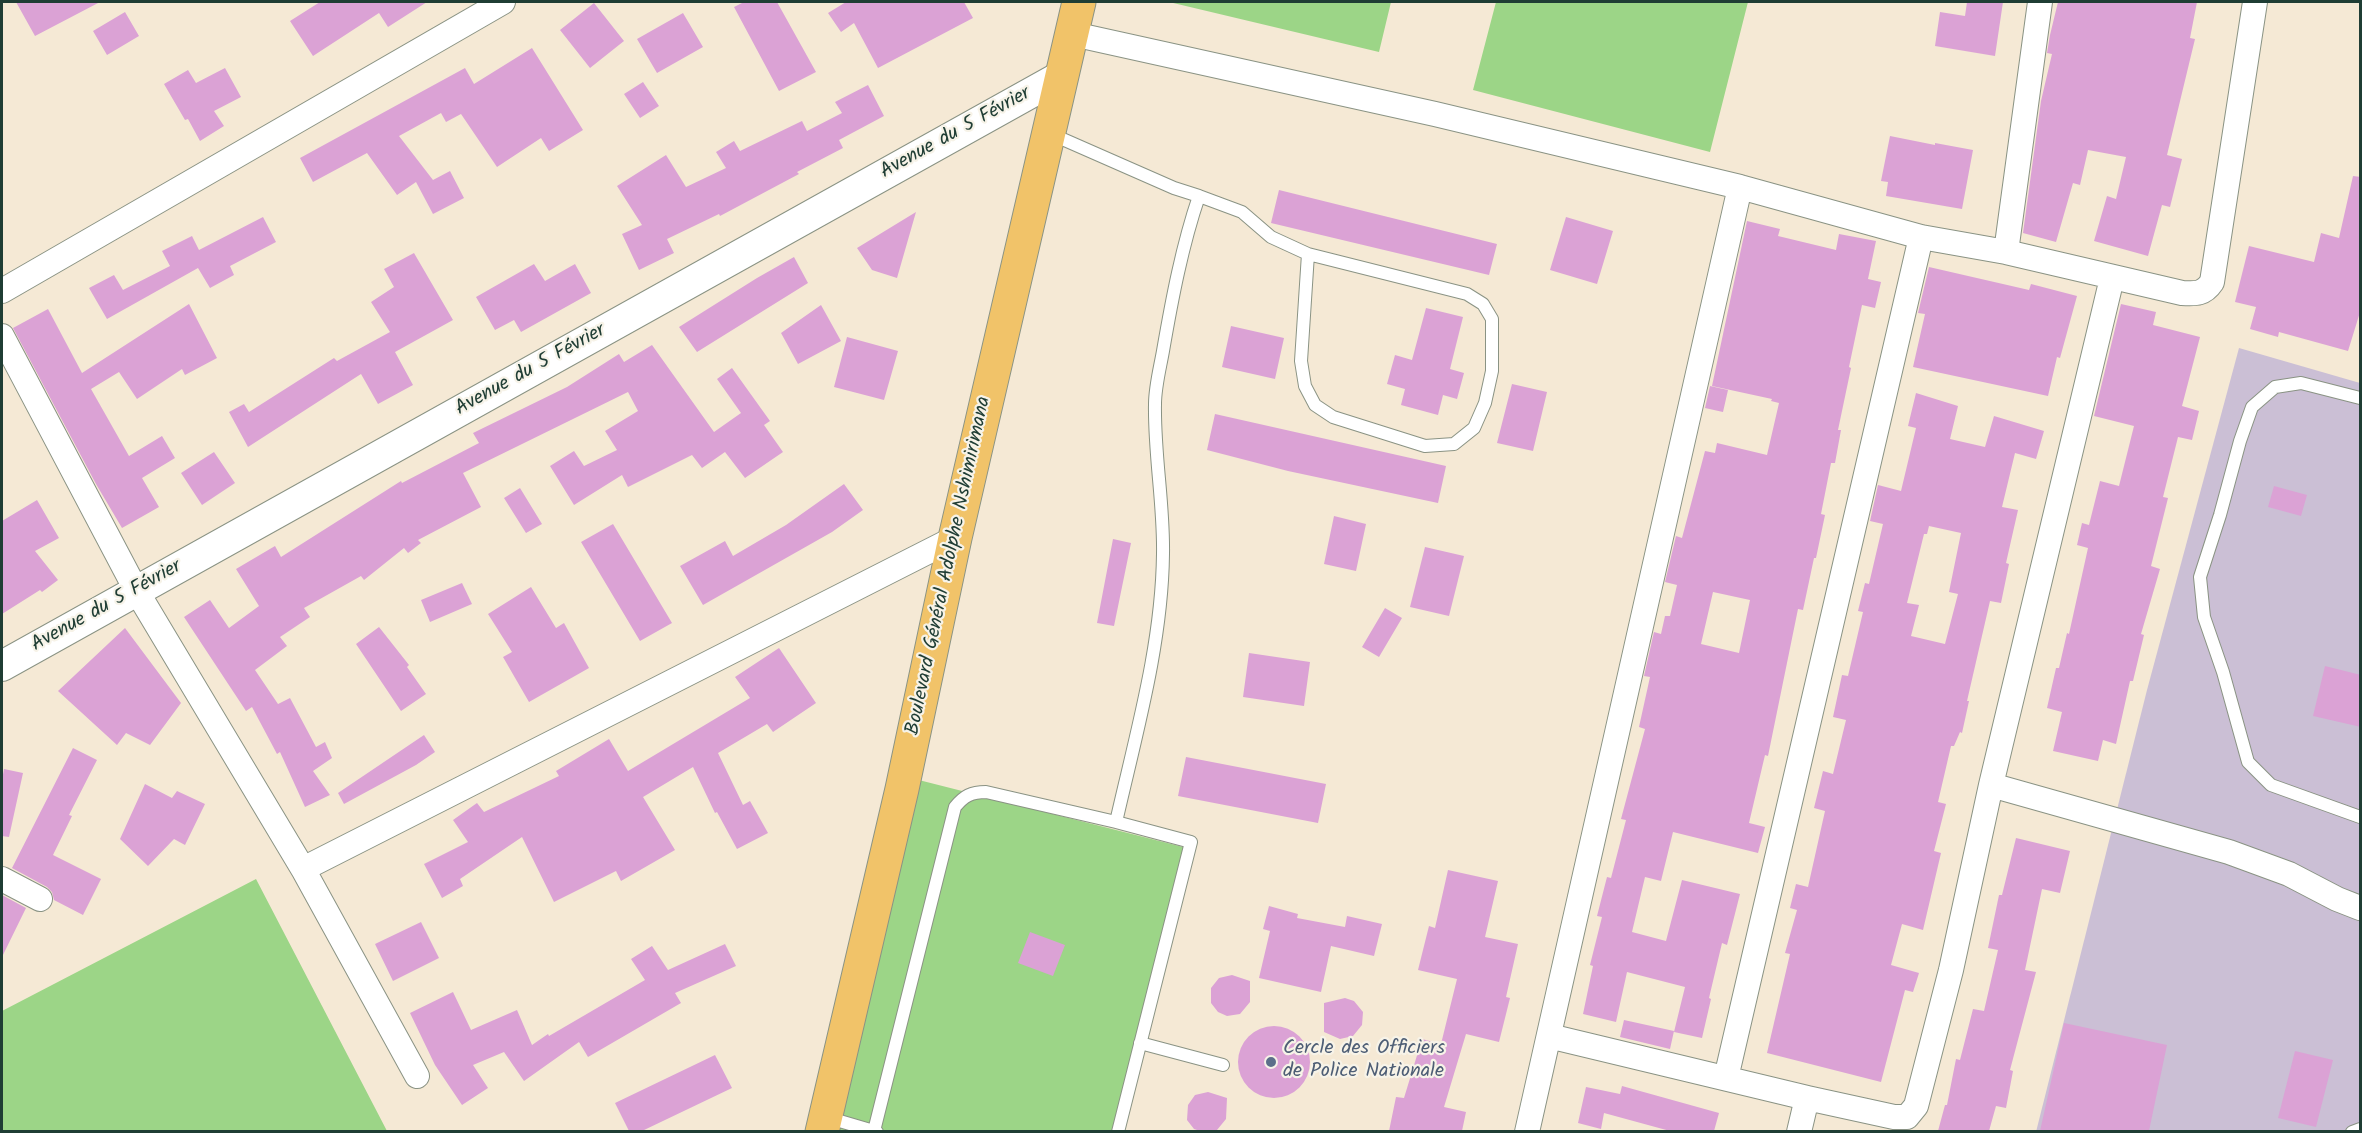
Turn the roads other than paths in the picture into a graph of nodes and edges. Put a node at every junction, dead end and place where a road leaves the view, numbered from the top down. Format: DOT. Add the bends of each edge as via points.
graph roads {
  1 [pos="504,2"];
  2 [pos="1079,2"];
  3 [pos="2040,2"];
  4 [pos="2255,2"];
  5 [pos="1073,34"];
  6 [pos="1061,76"];
  7 [pos="1048,132"];
  8 [pos="1740,187"];
  9 [pos="1199,196"];
  10 [pos="1921,237"];
  11 [pos="2006,252"];
  12 [pos="1308,254"];
  13 [pos="2112,278"];
  14 [pos="2,291"];
  15 [pos="2,336"];
  16 [pos="2361,398"];
  17 [pos="955,538"];
  18 [pos="136,590"];
  19 [pos="2,666"];
  20 [pos="1991,785"];
  21 [pos="2361,817"];
  22 [pos="1116,822"];
  23 [pos="303,869"];
  24 [pos="2,879"];
  25 [pos="40,899"];
  26 [pos="2361,908"];
  27 [pos="1549,1036"];
  28 [pos="1140,1043"];
  29 [pos="1223,1065"];
  30 [pos="417,1076"];
  31 [pos="1726,1078"];
  32 [pos="1807,1098"];
  33 [pos="823,1124"];
  34 [pos="2361,1129"];
  35 [pos="875,1131"];
  36 [pos="1118,1131"];
  37 [pos="1527,1131"];
  38 [pos="1799,1131"];
  39 [pos="2352,1131"];
  1 -- 14 [label="street"];
  2 -- 5 [label="main road, Boulevard Général Adolphe Nshimirimana"];
  3 -- 11 [label="street"];
  4 -- 13 [label="street" via="2212,282 2207,290 2197,294"];
  5 -- 6 [label="main road, Boulevard Général Adolphe Nshimirimana"];
  5 -- 8 [label="street"];
  6 -- 7 [label="main road, Boulevard Général Adolphe Nshimirimana"];
  6 -- 18 [label="street, Avenue du 5 Février"];
  7 -- 9 [label="lane"];
  7 -- 17 [label="main road, Boulevard Général Adolphe Nshimirimana"];
  8 -- 10 [label="street"];
  8 -- 27 [label="street"];
  9 -- 12 [label="lane" via="1242,212 1271,237"];
  9 -- 22 [label="lane" via="1167,327 1155,401 1163,554 1157,627"];
  10 -- 11 [label="street"];
  10 -- 31 [label="street"];
  11 -- 13 [label="street"];
  12 -- 12 [label="lane" via="1301,361 1305,386 1315,405 1333,417 1425,446 1454,444 1474,429 1492,371 1492,319 1483,304 1467,294"];
  13 -- 20 [label="street"];
  15 -- 18 [label="street"];
  16 -- 21 [label="lane" via="2301,383 2275,387 2252,407 2200,577 2204,617 2248,762 2271,785"];
  17 -- 23 [label="street"];
  17 -- 33 [label="main road, Boulevard Général Adolphe Nshimirimana" via="902,789"];
  18 -- 19 [label="street, Avenue du 5 Février"];
  18 -- 23 [label="street"];
  20 -- 26 [label="street" via="2229,852 2289,874"];
  20 -- 32 [label="street" via="1951,970 1916,1106 1907,1117 1894,1118"];
  22 -- 28 [label="lane" via="1191,842"];
  22 -- 35 [label="lane" via="986,792 972,792 961,799 955,807"];
  23 -- 30 [label="street"];
  24 -- 25 [label="street"];
  27 -- 31 [label="street"];
  27 -- 37 [label="street"];
  28 -- 29 [label="lane"];
  28 -- 36 [label="lane"];
  31 -- 32 [label="street"];
  32 -- 38 [label="street"];
  33 -- 35 [label="lane"];
  34 -- 39 [label="lane"];
}
